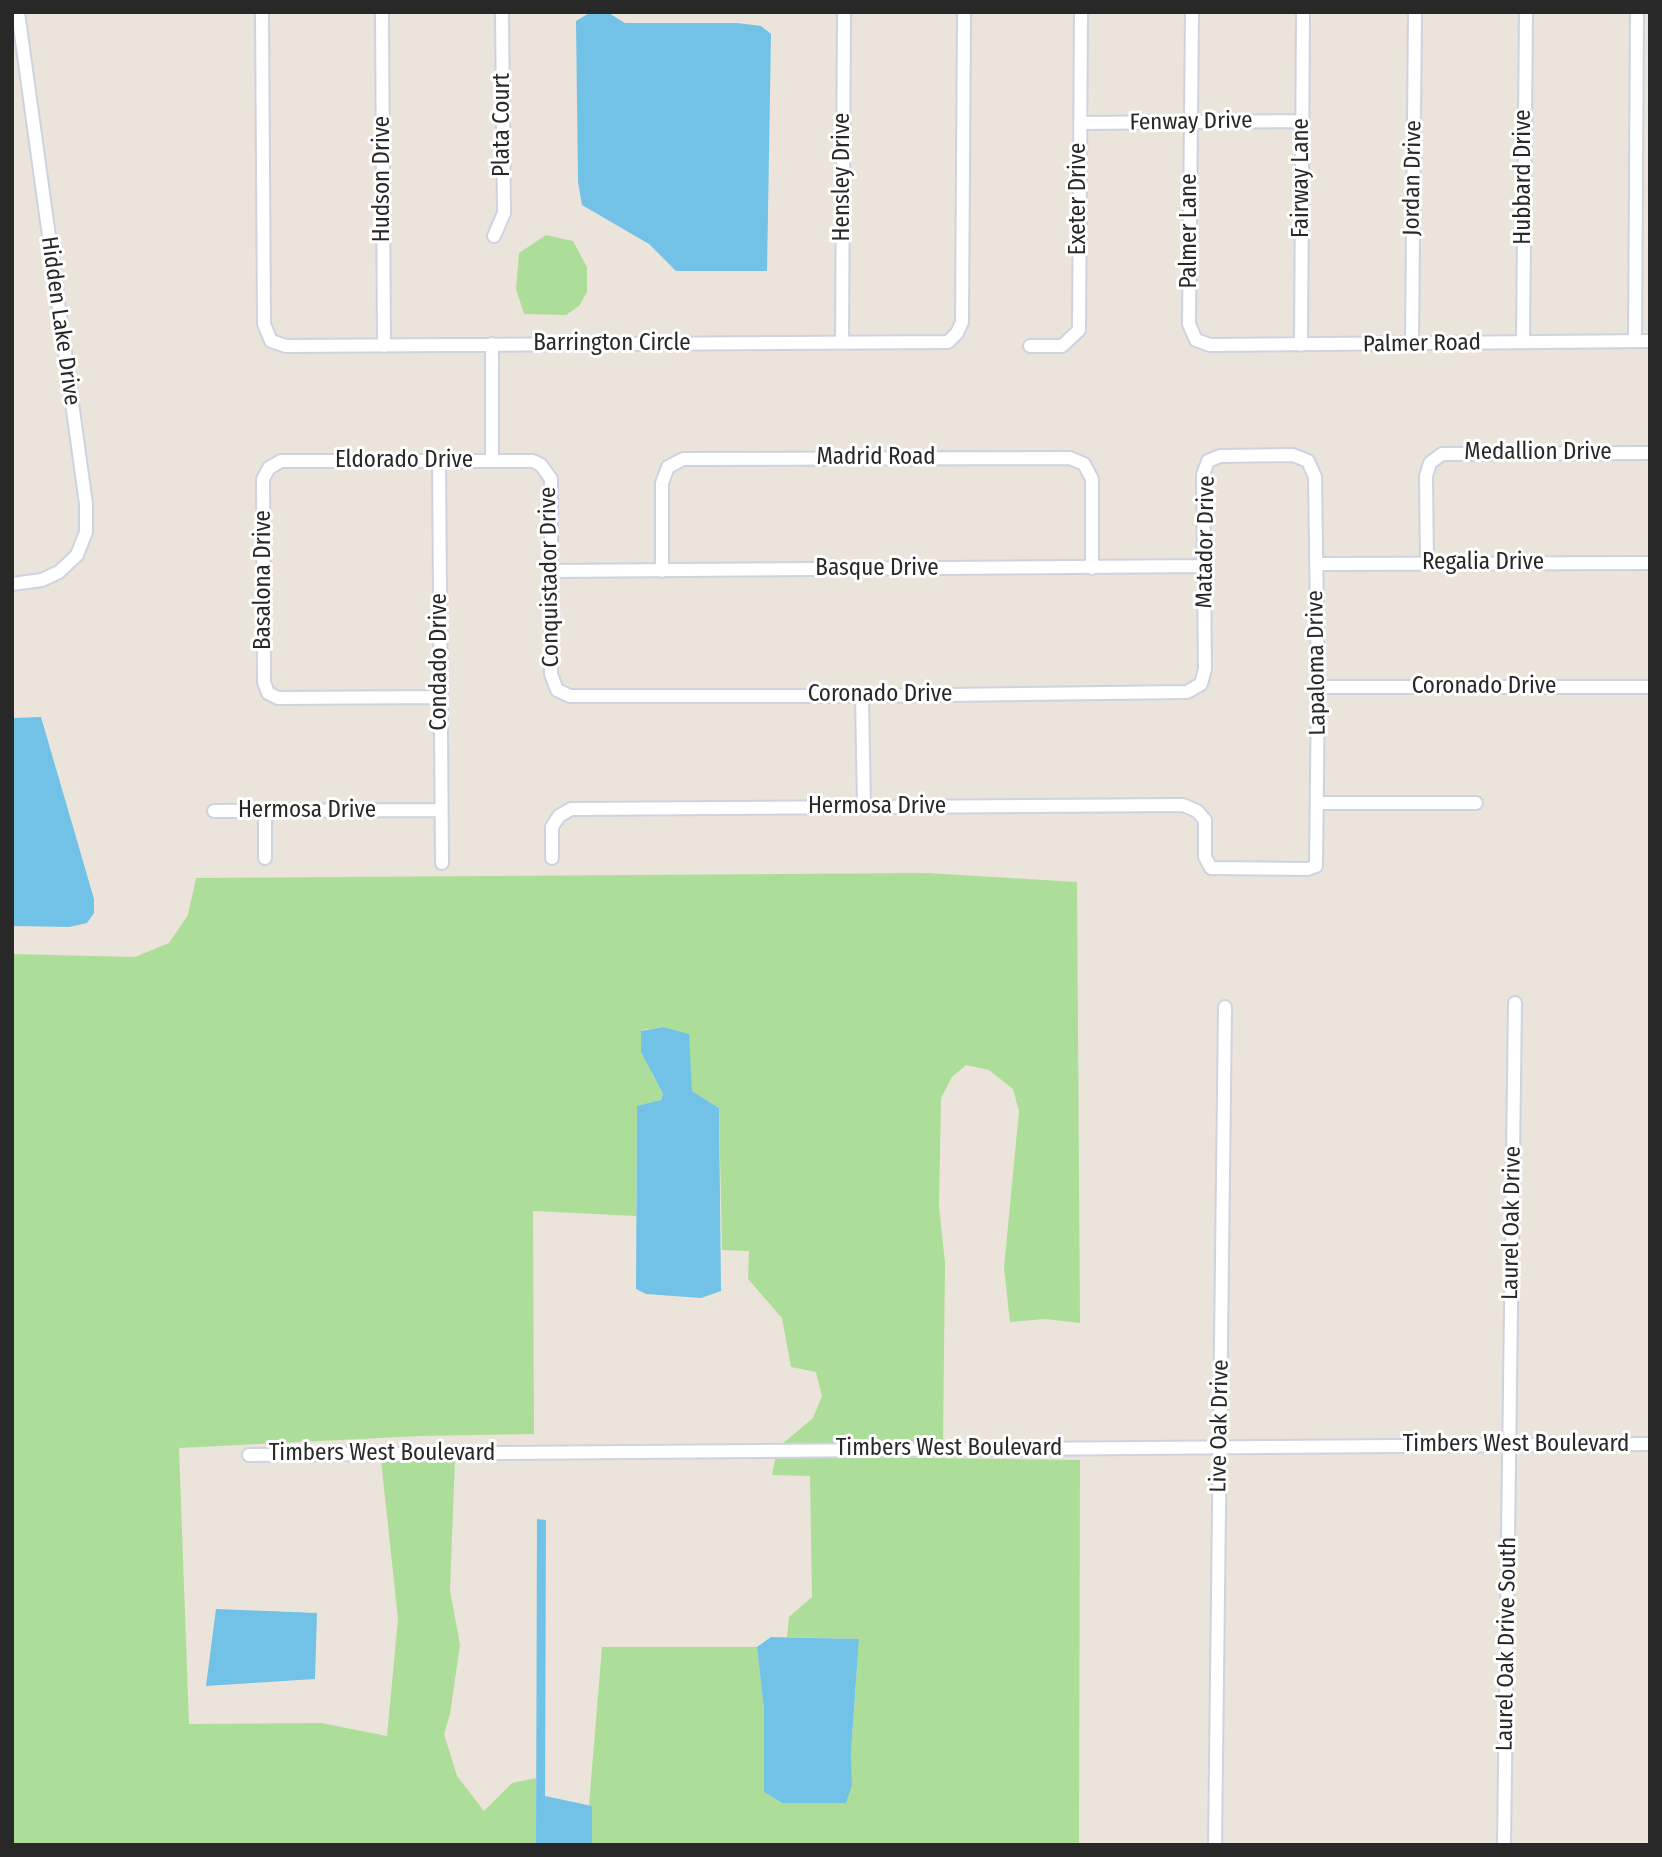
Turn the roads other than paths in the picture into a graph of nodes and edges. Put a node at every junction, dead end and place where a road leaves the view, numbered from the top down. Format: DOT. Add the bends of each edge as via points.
graph roads {
  1 [pos="18,12"];
  2 [pos="262,12"];
  3 [pos="382,12"];
  4 [pos="502,12"];
  5 [pos="844,12"];
  6 [pos="964,12"];
  7 [pos="1081,12"];
  8 [pos="1192,12"];
  9 [pos="1303,12"];
  10 [pos="1415,12"];
  11 [pos="1526,12"];
  12 [pos="1637,12"];
  13 [pos="1303,121"];
  14 [pos="1191,122"];
  15 [pos="1080,123"];
  16 [pos="494,236"];
  17 [pos="1196,340"];
  18 [pos="1635,341"];
  19 [pos="1650,341"];
  20 [pos="1523,342"];
  21 [pos="842,343"];
  22 [pos="492,344"];
  23 [pos="1412,344"];
  24 [pos="1301,345"];
  25 [pos="384,346"];
  26 [pos="1030,346"];
  27 [pos="1650,453"];
  28 [pos="439,460"];
  29 [pos="492,460"];
  30 [pos="1308,461"];
  31 [pos="541,465"];
  32 [pos="269,468"];
  33 [pos="1427,563"];
  34 [pos="1650,563"];
  35 [pos="1316,564"];
  36 [pos="1203,566"];
  37 [pos="1092,568"];
  38 [pos="551,571"];
  39 [pos="662,571"];
  40 [pos="12,584"];
  41 [pos="1201,684"];
  42 [pos="1318,687"];
  43 [pos="1650,687"];
  44 [pos="558,690"];
  45 [pos="862,696"];
  46 [pos="441,697"];
  47 [pos="1317,803"];
  48 [pos="1476,803"];
  49 [pos="863,807"];
  50 [pos="442,810"];
  51 [pos="214,811"];
  52 [pos="265,811"];
  53 [pos="1205,857"];
  54 [pos="265,858"];
  55 [pos="552,858"];
  56 [pos="442,863"];
  57 [pos="1514,1003"];
  58 [pos="1225,1007"];
  59 [pos="1509,1444"];
  60 [pos="1650,1444"];
  61 [pos="1220,1448"];
  62 [pos="249,1455"];
  63 [pos="1215,1845"];
  64 [pos="1504,1845"];
  1 -- 40 [label="street, Hidden Lake Drive" via="86,504 86,532 77,555 59,572 42,580"];
  2 -- 25 [label="street, Barrington Circle" via="264,324 271,341 286,346"];
  3 -- 25 [label="street, Hudson Drive"];
  4 -- 16 [label="street, Plata Court" via="504,212"];
  5 -- 21 [label="street, Hensley Drive"];
  6 -- 21 [label="street, Barrington Circle" via="962,322 948,342"];
  7 -- 15 [label="street, Exeter Drive"];
  8 -- 14 [label="street, Palmer Lane"];
  9 -- 13 [label="street, Fairway Lane"];
  10 -- 23 [label="street, Jordan Drive"];
  11 -- 20 [label="street, Hubbard Drive"];
  12 -- 18 [label="street"];
  13 -- 14 [label="street, Fenway Drive"];
  13 -- 24 [label="street, Fairway Lane"];
  14 -- 15 [label="street, Fenway Drive"];
  14 -- 17 [label="street, Palmer Lane" via="1189,324"];
  15 -- 26 [label="street, Exeter Drive" via="1079,330 1062,346"];
  17 -- 24 [label="street, Palmer Road" via="1210,345"];
  18 -- 19 [label="street, Palmer Road"];
  18 -- 20 [label="street, Palmer Road"];
  20 -- 23 [label="street, Palmer Road"];
  21 -- 22 [label="street, Barrington Circle"];
  22 -- 25 [label="street, Barrington Circle"];
  22 -- 29 [label="street"];
  23 -- 24 [label="street, Palmer Road"];
  27 -- 33 [label="street, Medallion Drive" via="1442,454 1430,463 1426,476"];
  28 -- 29 [label="street, Eldorado Drive"];
  28 -- 32 [label="street, Eldorado Drive" via="281,461"];
  28 -- 46 [label="street, Condado Drive"];
  29 -- 31 [label="street, Eldorado Drive" via="533,460"];
  30 -- 35 [label="street, Lapaloma Drive" via="1315,477"];
  30 -- 36 [label="street, Matador Drive" via="1293,455 1220,456 1208,461 1203,475"];
  31 -- 38 [label="street, Conquistador Drive" via="551,479"];
  32 -- 46 [label="street, Basalona Drive" via="264,478 264,682 268,693 278,698"];
  33 -- 34 [label="street, Regalia Drive"];
  33 -- 35 [label="street, Regalia Drive"];
  35 -- 42 [label="street, Lapaloma Drive"];
  36 -- 37 [label="street, Basque Drive"];
  36 -- 41 [label="street, Matador Drive" via="1205,669"];
  37 -- 39 [label="street, Basque Drive"];
  37 -- 39 [label="street, Madrid Road" via="1092,479 1084,464 1070,458 683,459 668,467 662,483"];
  38 -- 39 [label="street, Basque Drive"];
  38 -- 44 [label="street, Conquistador Drive" via="551,674"];
  41 -- 45 [label="street, Coronado Drive" via="1186,692"];
  42 -- 43 [label="street, Coronado Drive"];
  42 -- 47 [label="street, Lapaloma Drive"];
  44 -- 45 [label="street, Coronado Drive" via="570,696"];
  45 -- 49 [label="street"];
  46 -- 50 [label="street, Condado Drive"];
  47 -- 48 [label="street"];
  47 -- 53 [label="street, Lapaloma Drive" via="1316,866 1221,870 1211,868"];
  49 -- 53 [label="street, Hermosa Drive" via="1183,805 1205,820"];
  49 -- 55 [label="street, Hermosa Drive" via="571,810 559,816 552,827"];
  50 -- 52 [label="street, Hermosa Drive"];
  50 -- 56 [label="street, Condado Drive"];
  51 -- 52 [label="street, Hermosa Drive"];
  52 -- 54 [label="street"];
  57 -- 59 [label="street, Laurel Oak Drive"];
  58 -- 61 [label="street, Live Oak Drive"];
  59 -- 60 [label="street, Timbers West Boulevard"];
  59 -- 61 [label="street, Timbers West Boulevard"];
  59 -- 64 [label="street, Laurel Oak Drive South"];
  61 -- 62 [label="street, Timbers West Boulevard"];
  61 -- 63 [label="street, Live Oak Drive"];
}
